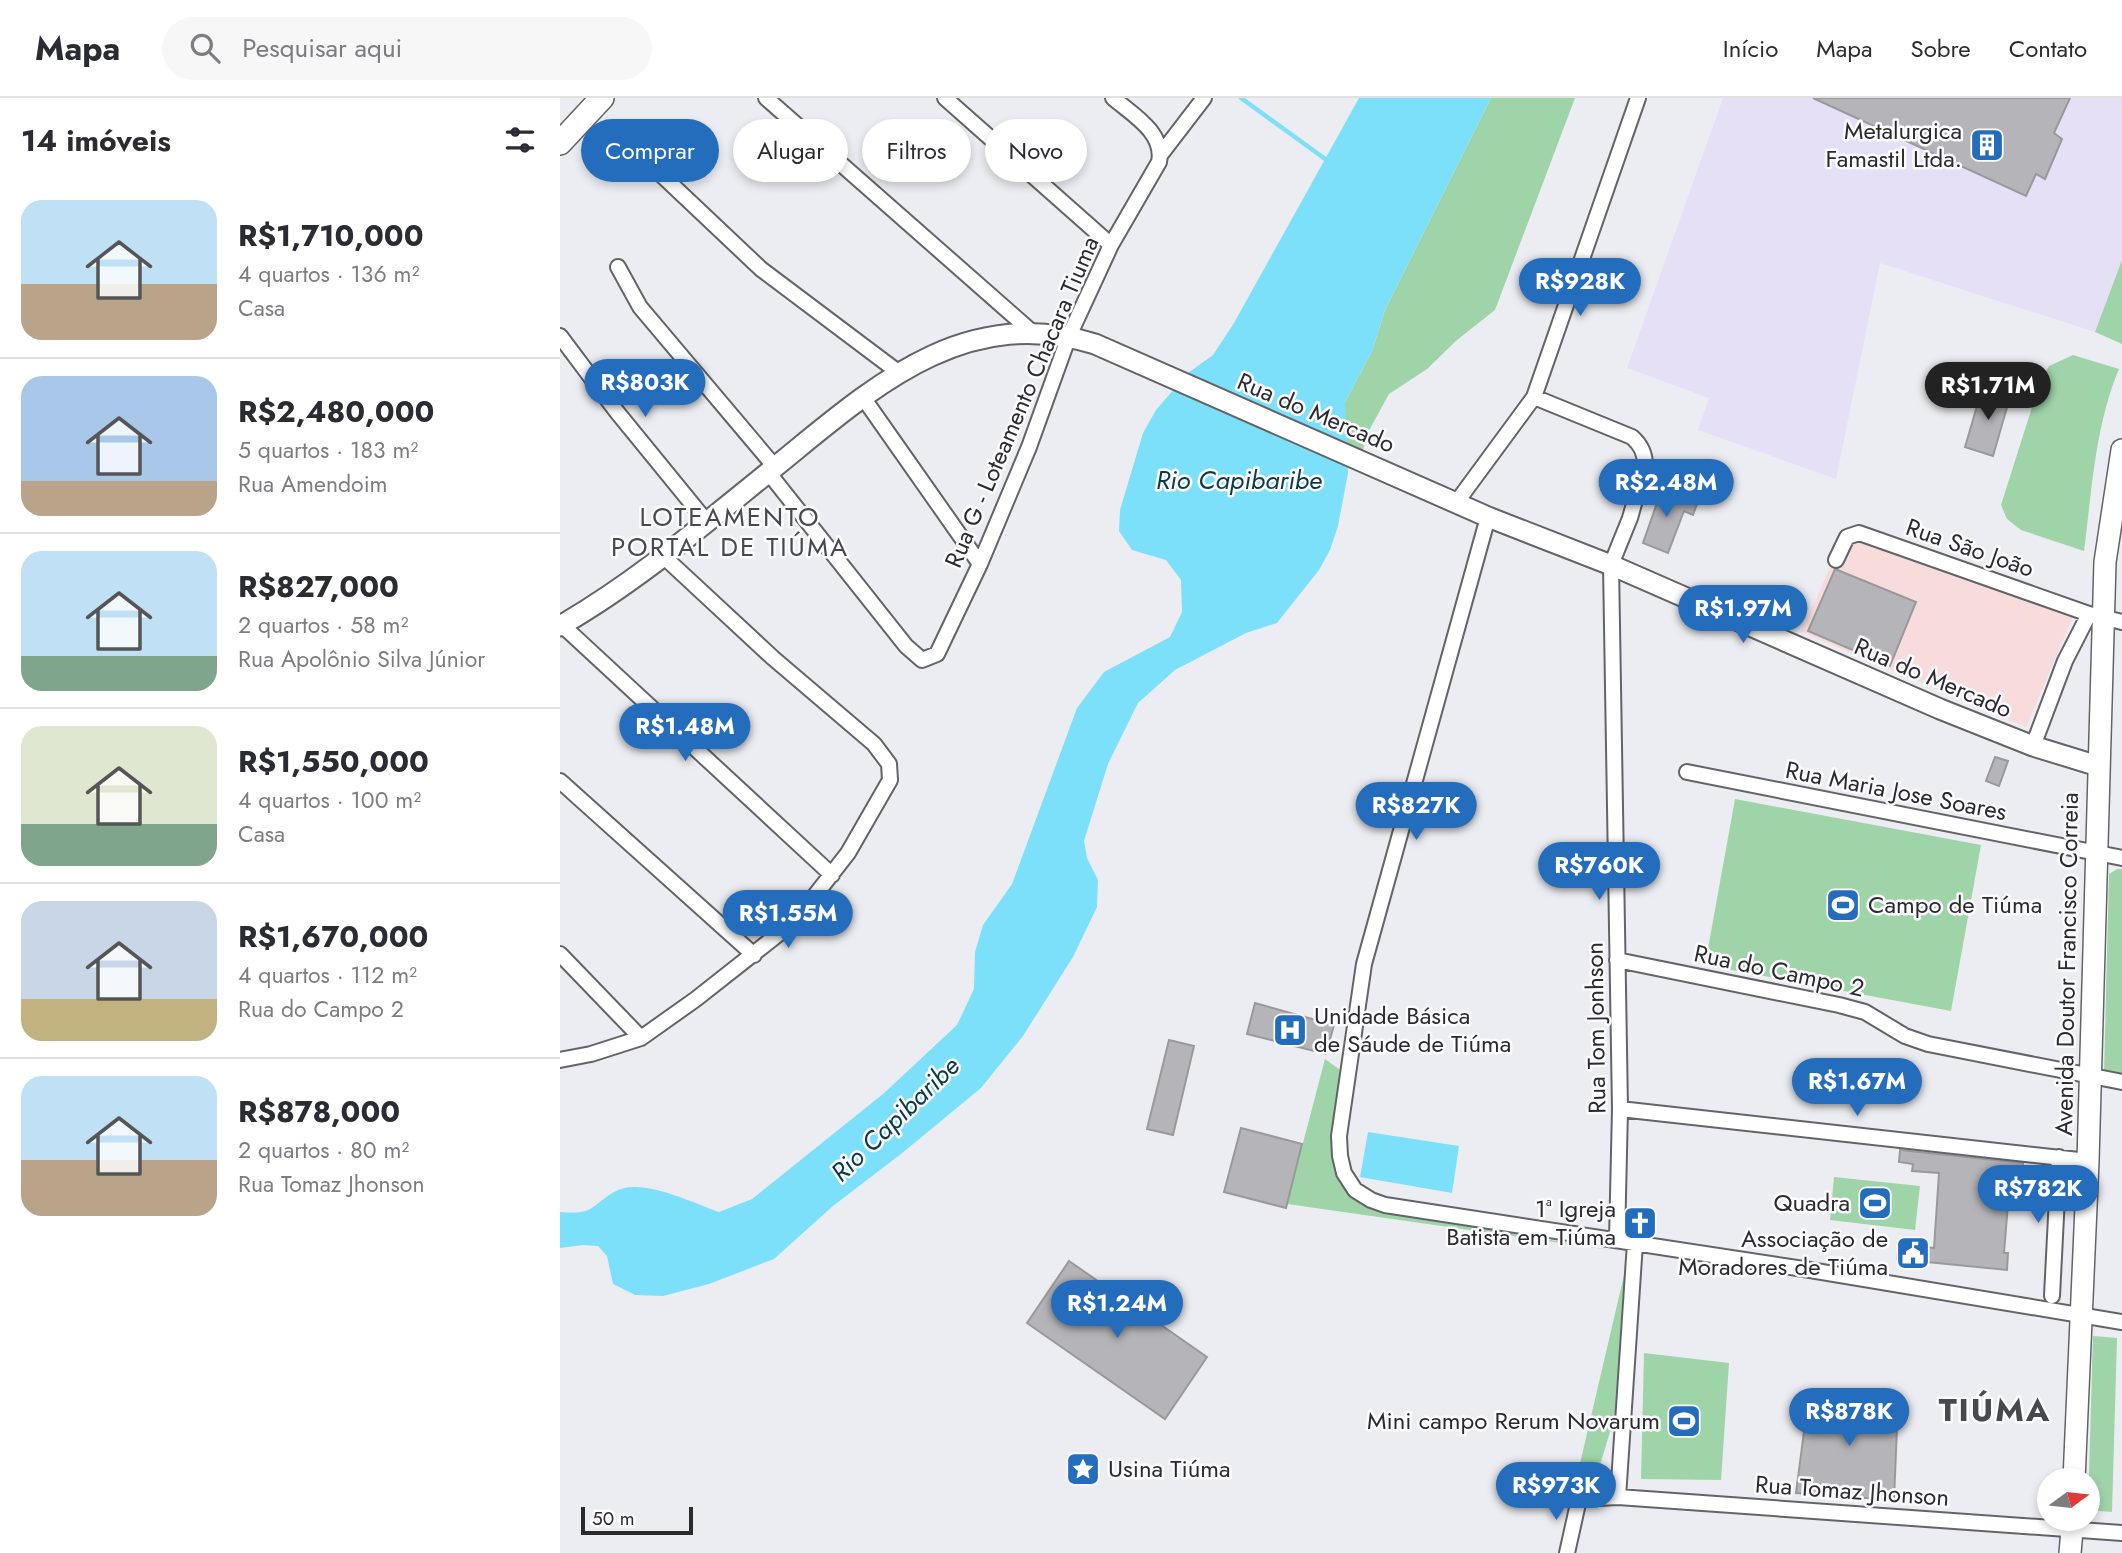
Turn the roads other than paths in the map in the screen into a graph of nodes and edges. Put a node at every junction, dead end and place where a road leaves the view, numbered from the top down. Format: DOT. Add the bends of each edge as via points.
graph roads {
  1 [pos="602,98"];
  2 [pos="766,98"];
  3 [pos="945,98"];
  4 [pos="1113,98"];
  5 [pos="1204,98"];
  6 [pos="1638,98"];
  7 [pos="560,144"];
  8 [pos="1161,154"];
  9 [pos="669,182"];
  10 [pos="1111,245"];
  11 [pos="618,267"];
  12 [pos="1032,332"];
  13 [pos="1069,335"];
  14 [pos="560,336"];
  15 [pos="898,372"];
  16 [pos="862,396"];
  17 [pos="1534,397"];
  18 [pos="2122,450"];
  19 [pos="772,470"];
  20 [pos="1456,503"];
  21 [pos="1488,517"];
  22 [pos="706,521"];
  23 [pos="662,555"];
  24 [pos="1836,560"];
  25 [pos="980,564"];
  26 [pos="1611,565"];
  27 [pos="2105,618"];
  28 [pos="561,625"];
  29 [pos="2033,746"];
  30 [pos="2098,766"];
  31 [pos="1687,772"];
  32 [pos="560,781"];
  33 [pos="2096,854"];
  34 [pos="2122,858"];
  35 [pos="832,874"];
  36 [pos="560,954"];
  37 [pos="754,955"];
  38 [pos="1617,960"];
  39 [pos="641,1038"];
  40 [pos="560,1060"];
  41 [pos="2090,1074"];
  42 [pos="2122,1082"];
  43 [pos="1620,1109"];
  44 [pos="2059,1157"];
  45 [pos="2088,1161"];
  46 [pos="1617,1239"];
  47 [pos="1635,1243"];
  48 [pos="2052,1296"];
  49 [pos="2081,1315"];
  50 [pos="2122,1322"];
  51 [pos="2075,1468"];
  52 [pos="1618,1497"];
  53 [pos="2037,1522"];
  54 [pos="2100,1529"];
  55 [pos="2072,1531"];
  56 [pos="2122,1533"];
  57 [pos="1567,1553"];
  58 [pos="2070,1553"];
  1 -- 7 [label="highway"];
  2 -- 12 [label="street"];
  3 -- 10 [label="street"];
  4 -- 8 [label="street" via="1154,135"];
  5 -- 8 [label="street, Rua G - Loteamento Chacara Tiuma"];
  6 -- 17 [label="street"];
  8 -- 10 [label="street, Rua G - Loteamento Chacara Tiuma"];
  9 -- 15 [label="street" via="761,269"];
  10 -- 13 [label="street, Rua G - Loteamento Chacara Tiuma"];
  11 -- 19 [label="street" via="640,307"];
  12 -- 13 [label="main road, Rua do Mercado"];
  12 -- 15 [label="main road, Rua do Mercado" via="944,349"];
  13 -- 20 [label="main road, Rua do Mercado"];
  13 -- 25 [label="street, Rua G - Loteamento Chacara Tiuma" via="1038,425"];
  14 -- 22 [label="street"];
  15 -- 16 [label="main road, Rua do Mercado"];
  16 -- 19 [label="main road, Rua do Mercado"];
  16 -- 25 [label="street"];
  17 -- 20 [label="street"];
  17 -- 26 [label="street" via="1632,437 1645,457 1630,518"];
  18 -- 27 [label="main road, Avenida Doutor Francisco Correia" via="2105,562"];
  19 -- 22 [label="main road, Rua do Mercado"];
  19 -- 25 [label="street, Rua G - Loteamento Chacara Tiuma" via="906,646 922,660 937,654"];
  20 -- 21 [label="main road, Rua do Mercado"];
  21 -- 26 [label="main road, Rua do Mercado"];
  21 -- 46 [label="street" via="1364,964 1340,1156 1355,1189 1385,1205"];
  22 -- 23 [label="main road, Rua do Mercado"];
  23 -- 28 [label="main road, Rua do Mercado"];
  23 -- 35 [label="street" via="874,744 889,764 890,780"];
  24 -- 27 [label="street, Rua São João" via="1847,537 1859,533"];
  26 -- 29 [label="main road, Rua do Mercado"];
  26 -- 38 [label="street, Rua Tom Jonhson"];
  27 -- 29 [label="street" via="2065,661"];
  27 -- 30 [label="main road, Avenida Doutor Francisco Correia"];
  28 -- 35 [label="street"];
  29 -- 30 [label="main road, Rua do Mercado"];
  30 -- 33 [label="main road, Avenida Doutor Francisco Correia"];
  31 -- 33 [label="street, Rua Maria Jose Soares"];
  32 -- 37 [label="street"];
  33 -- 34 [label="street, Rua Maria Jose Soares"];
  33 -- 41 [label="main road, Avenida Doutor Francisco Correia"];
  35 -- 37 [label="street" via="796,921"];
  36 -- 39 [label="street"];
  37 -- 39 [label="street"];
  38 -- 41 [label="street, Rua do Campo 2" via="1865,1012 1928,1044"];
  38 -- 43 [label="street, Rua Tom Jonhson"];
  39 -- 40 [label="street"];
  41 -- 42 [label="street, Rua do Campo 2"];
  41 -- 45 [label="main road, Avenida Doutor Francisco Correia"];
  43 -- 44 [label="street"];
  43 -- 46 [label="street, Rua Tom Jonhson"];
  44 -- 45 [label="street"];
  44 -- 48 [label="street"];
  45 -- 49 [label="main road, Avenida Doutor Francisco Correia"];
  46 -- 47 [label="street"];
  47 -- 49 [label="street"];
  47 -- 52 [label="street"];
  49 -- 50 [label="street"];
  49 -- 51 [label="main road, Avenida Doutor Francisco Correia"];
  52 -- 53 [label="street, Rua Tomaz Jhonson"];
  52 -- 57 [label="street, Rua Tomaz Jhonson" via="1579,1499"];
  54 -- 56 [label="street, Rua Tomaz Jhonson"];
  55 -- 58 [label="main road"];
}
